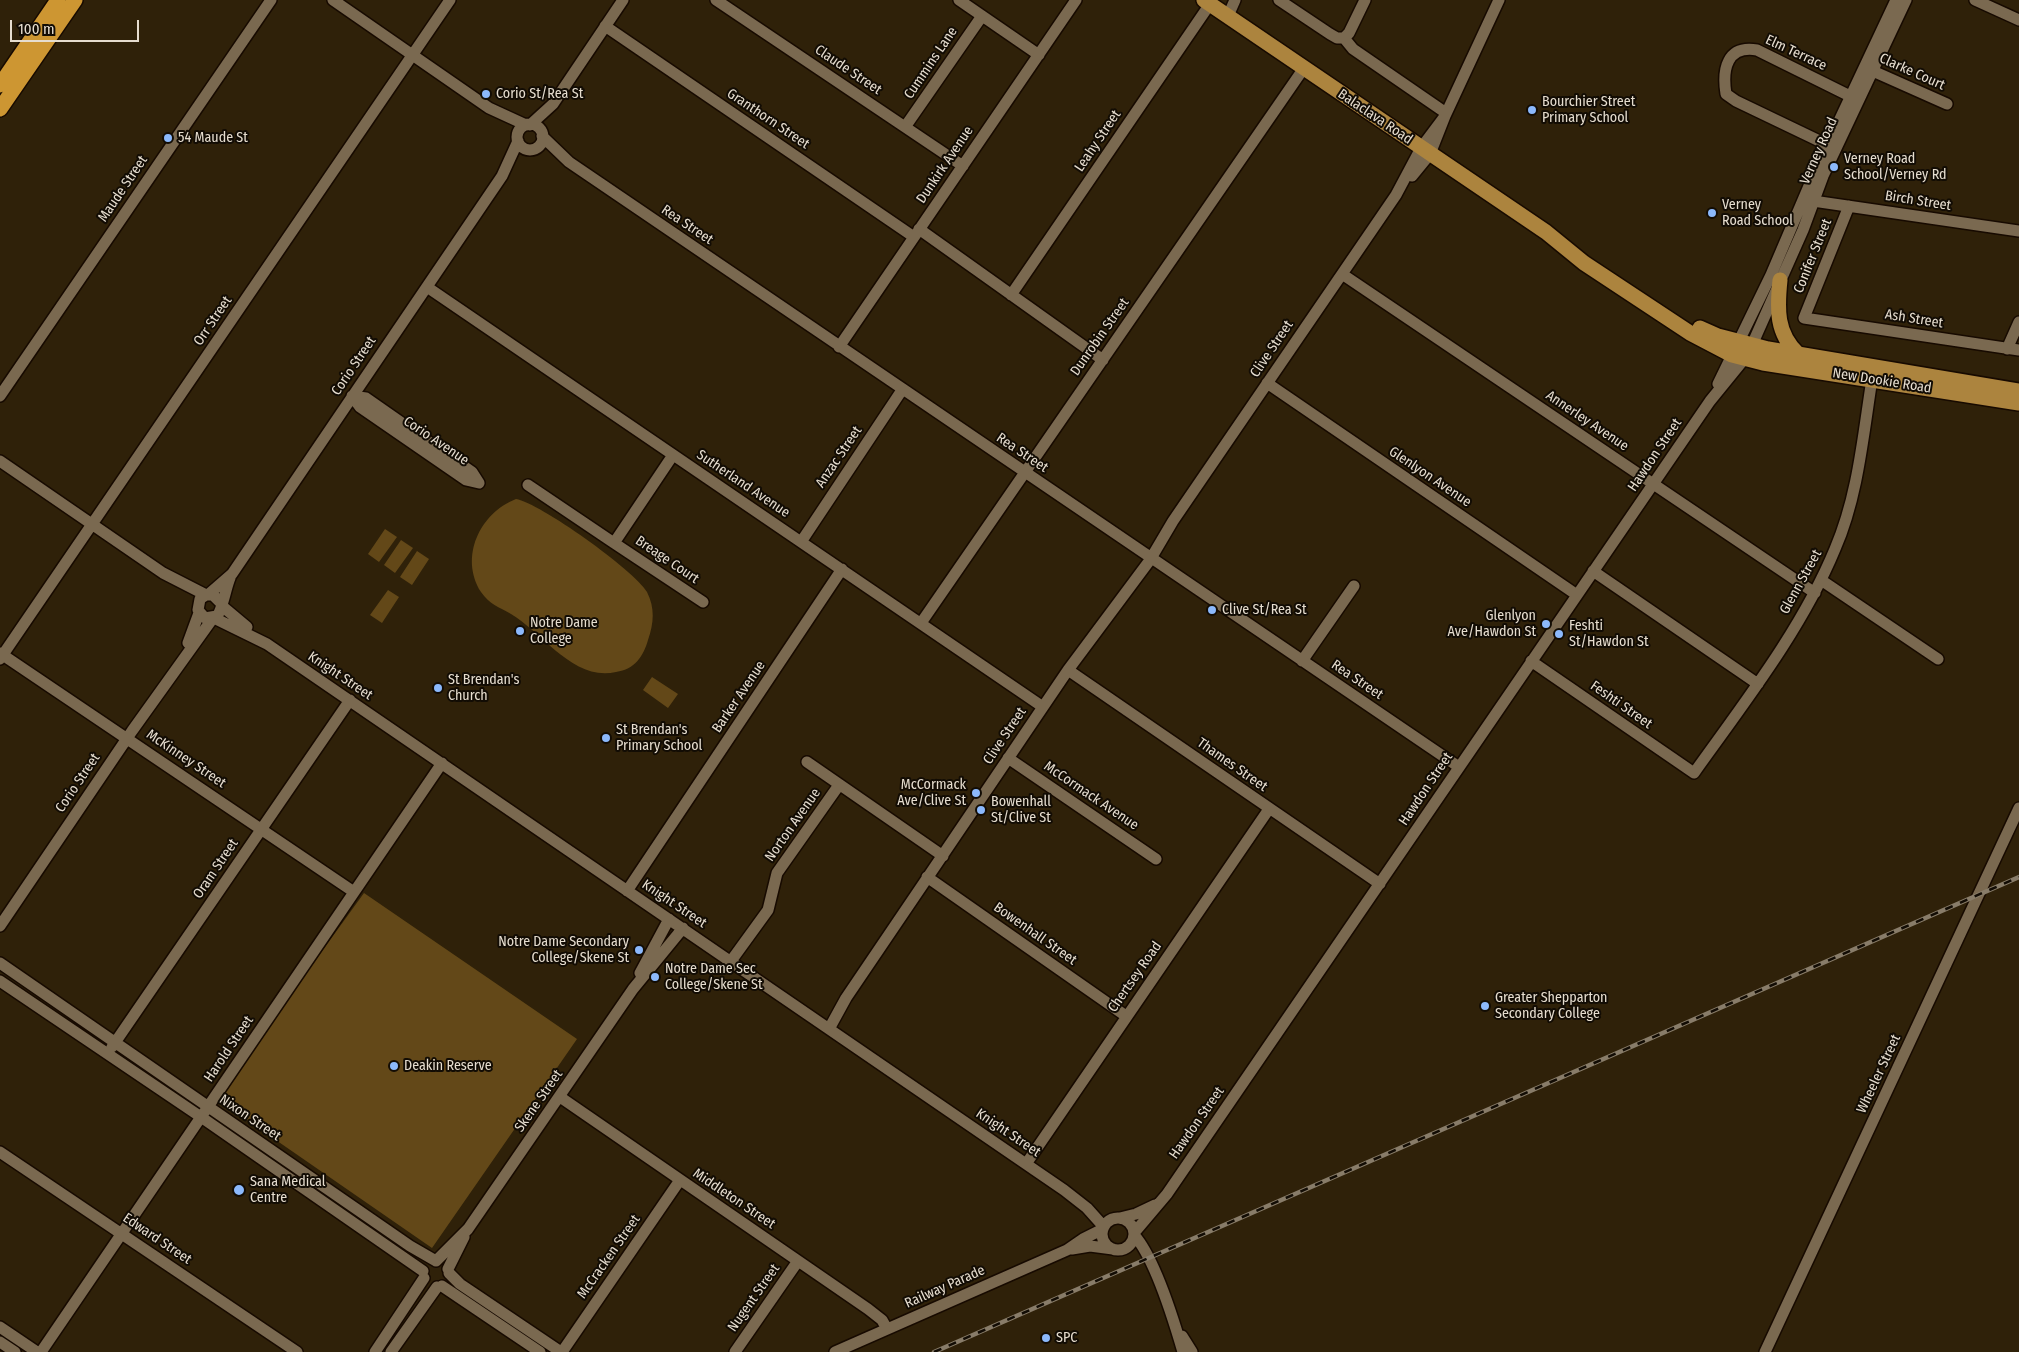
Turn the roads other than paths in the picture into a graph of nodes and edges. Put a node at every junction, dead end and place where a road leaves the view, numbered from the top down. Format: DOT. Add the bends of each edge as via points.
graph roads {
  1 [pos="58,0"];
  2 [pos="75,0"];
  3 [pos="271,0"];
  4 [pos="334,0"];
  5 [pos="450,0"];
  6 [pos="623,0"];
  7 [pos="716,0"];
  8 [pos="959,0"];
  9 [pos="1076,0"];
  10 [pos="1235,0"];
  11 [pos="1279,0"];
  12 [pos="1365,0"];
  13 [pos="1499,0"];
  14 [pos="1896,0"];
  15 [pos="1906,0"];
  16 [pos="1975,0"];
  17 [pos="1208,2"];
  18 [pos="982,16"];
  19 [pos="1228,16"];
  20 [pos="2019,20"];
  21 [pos="605,26"];
  22 [pos="1344,38"];
  23 [pos="413,55"];
  24 [pos="1039,55"];
  25 [pos="1304,68"];
  26 [pos="1868,69"];
  27 [pos="0,85"];
  28 [pos="1855,98"];
  29 [pos="553,104"];
  30 [pos="1947,104"];
  31 [pos="489,108"];
  32 [pos="0,109"];
  33 [pos="1445,114"];
  34 [pos="528,125"];
  35 [pos="905,127"];
  36 [pos="542,134"];
  37 [pos="518,139"];
  38 [pos="1832,147"];
  39 [pos="533,149"];
  40 [pos="1426,151"];
  41 [pos="569,162"];
  42 [pos="963,166"];
  43 [pos="502,176"];
  44 [pos="1813,201"];
  45 [pos="1849,206"];
  46 [pos="2019,231"];
  47 [pos="917,233"];
  48 [pos="1342,274"];
  49 [pos="1780,280"];
  50 [pos="427,286"];
  51 [pos="1011,295"];
  52 [pos="1804,318"];
  53 [pos="2019,322"];
  54 [pos="839,347"];
  55 [pos="2006,349"];
  56 [pos="1742,350"];
  57 [pos="2019,350"];
  58 [pos="1798,354"];
  59 [pos="1103,360"];
  60 [pos="1872,379"];
  61 [pos="1267,383"];
  62 [pos="902,390"];
  63 [pos="2019,391"];
  64 [pos="0,396"];
  65 [pos="352,396"];
  66 [pos="2019,404"];
  67 [pos="673,455"];
  68 [pos="0,461"];
  69 [pos="1024,474"];
  70 [pos="1653,484"];
  71 [pos="528,485"];
  72 [pos="92,524"];
  73 [pos="801,542"];
  74 [pos="614,543"];
  75 [pos="1147,557"];
  76 [pos="842,570"];
  77 [pos="1593,571"];
  78 [pos="163,573"];
  79 [pos="232,574"];
  80 [pos="1821,580"];
  81 [pos="1354,586"];
  82 [pos="1815,593"];
  83 [pos="208,595"];
  84 [pos="1577,595"];
  85 [pos="703,602"];
  86 [pos="221,604"];
  87 [pos="198,610"];
  88 [pos="214,618"];
  89 [pos="921,623"];
  90 [pos="268,644"];
  91 [pos="1,656"];
  92 [pos="1938,658"];
  93 [pos="180,661"];
  94 [pos="1302,661"];
  95 [pos="1531,661"];
  96 [pos="1068,670"];
  97 [pos="1758,684"];
  98 [pos="350,700"];
  99 [pos="1043,707"];
  100 [pos="126,739"];
  101 [pos="1008,758"];
  102 [pos="807,762"];
  103 [pos="442,763"];
  104 [pos="1459,768"];
  105 [pos="1694,774"];
  106 [pos="839,784"];
  107 [pos="1269,808"];
  108 [pos="2019,808"];
  109 [pos="262,829"];
  110 [pos="943,856"];
  111 [pos="1156,859"];
  112 [pos="927,877"];
  113 [pos="1380,884"];
  114 [pos="628,891"];
  115 [pos="354,892"];
  116 [pos="669,919"];
  117 [pos="0,924"];
  118 [pos="683,928"];
  119 [pos="731,962"];
  120 [pos="0,963"];
  121 [pos="0,981"];
  122 [pos="633,988"];
  123 [pos="1126,1016"];
  124 [pos="826,1027"];
  125 [pos="115,1042"];
  126 [pos="107,1055"];
  127 [pos="560,1097"];
  128 [pos="208,1107"];
  129 [pos="201,1117"];
  130 [pos="0,1152"];
  131 [pos="1026,1164"];
  132 [pos="680,1180"];
  133 [pos="1064,1190"];
  134 [pos="1167,1194"];
  135 [pos="1118,1218"];
  136 [pos="1104,1228"];
  137 [pos="468,1229"];
  138 [pos="122,1234"];
  139 [pos="1134,1234"];
  140 [pos="1121,1249"];
  141 [pos="1067,1250"];
  142 [pos="798,1260"];
  143 [pos="436,1261"];
  144 [pos="449,1271"];
  145 [pos="424,1275"];
  146 [pos="1156,1278"];
  147 [pos="439,1286"];
  148 [pos="0,1327"];
  149 [pos="1176,1328"];
  150 [pos="887,1329"];
  151 [pos="0,1342"];
  152 [pos="22,1342"];
  153 [pos="15,1352"];
  154 [pos="36,1352"];
  155 [pos="41,1352"];
  156 [pos="297,1352"];
  157 [pos="375,1352"];
  158 [pos="391,1352"];
  159 [pos="540,1352"];
  160 [pos="562,1352"];
  161 [pos="735,1352"];
  162 [pos="835,1352"];
  163 [pos="1183,1352"];
  164 [pos="1192,1352"];
  165 [pos="1765,1352"];
  1 -- 27 [label="highway"];
  2 -- 32 [label="highway"];
  3 -- 64 [label="street, Maude Street"];
  4 -- 23 [label="street"];
  5 -- 23 [label="street, Orr Street"];
  6 -- 21 [label="street"];
  7 -- 35 [label="street, Claude Street"];
  8 -- 18 [label="street"];
  9 -- 24 [label="street, Dunkirk Avenue"];
  10 -- 19 [label="street"];
  11 -- 22 [label="street" via="1330,34"];
  12 -- 22 [label="street"];
  13 -- 33 [label="street, Clive Street"];
  14 -- 26 [label="street, Verney Road"];
  15 -- 26 [label="street, Verney Road"];
  16 -- 20 [label="street"];
  17 -- 19 [label="main road, Balaclava Road"];
  17 -- 51 [label="street, Leahy Street"];
  18 -- 24 [label="street"];
  18 -- 35 [label="street, Cummins Lane"];
  19 -- 25 [label="main road, Balaclava Road"];
  21 -- 29 [label="street"];
  21 -- 47 [label="street, Granthorn Street"];
  22 -- 33 [label="street" via="1353,49"];
  23 -- 31 [label="street"];
  23 -- 72 [label="street, Orr Street"];
  24 -- 42 [label="street, Dunkirk Avenue"];
  25 -- 40 [label="main road, Balaclava Road"];
  25 -- 59 [label="street, Dunrobin Street"];
  26 -- 28 [label="street, Verney Road"];
  26 -- 30 [label="street, Clarke Court"];
  28 -- 38 [label="street, Verney Road"];
  28 -- 38 [label="street, Elm Terrace" via="1757,50 1745,48 1731,56 1724,83 1726,94"];
  29 -- 34 [label="street"];
  29 -- 36 [label="street"];
  31 -- 34 [label="street"];
  31 -- 37 [label="street"];
  33 -- 40 [label="street, Clive Street"];
  34 -- 36 [label="street" via="537,127"];
  34 -- 37 [label="street" via="520,130"];
  35 -- 42 [label="street, Claude Street"];
  36 -- 39 [label="street" via="541,143"];
  36 -- 41 [label="street, Rea Street" via="549,145"];
  37 -- 39 [label="street" via="522,147"];
  37 -- 43 [label="street, Corio Street"];
  38 -- 44 [label="street, Verney Road"];
  38 -- 56 [label="street, Verney Road" via="1771,275"];
  39 -- 41 [label="street, Rea Street"];
  39 -- 43 [label="street, Corio Street"];
  40 -- 48 [label="street, Clive Street"];
  40 -- 56 [label="main road, Balaclava Road" via="1546,232 1586,253 1707,332"];
  41 -- 54 [label="street, Rea Street"];
  42 -- 47 [label="street, Dunkirk Avenue"];
  43 -- 50 [label="street, Corio Street"];
  44 -- 45 [label="street, Birch Street"];
  44 -- 49 [label="street, Verney Road"];
  45 -- 46 [label="street, Birch Street"];
  45 -- 52 [label="street, Conifer Street"];
  47 -- 51 [label="street, Granthorn Street"];
  47 -- 54 [label="street, Dunkirk Avenue"];
  48 -- 61 [label="street, Clive Street"];
  48 -- 70 [label="street, Annerley Avenue"];
  49 -- 56 [label="street, Verney Road"];
  49 -- 58 [label="main road" via="1780,329"];
  50 -- 65 [label="street, Corio Street"];
  50 -- 67 [label="street, Sutherland Avenue"];
  51 -- 59 [label="street, Granthorn Street"];
  52 -- 55 [label="street, Ash Street"];
  53 -- 55 [label="street"];
  54 -- 62 [label="street, Rea Street"];
  55 -- 57 [label="street, Ash Street"];
  56 -- 58 [label="main road, New Dookie Road"];
  56 -- 60 [label="main road, New Dookie Road" via="1764,363"];
  56 -- 70 [label="street, Hawdon Street"];
  58 -- 63 [label="main road, New Dookie Road"];
  59 -- 69 [label="street, Dunrobin Street"];
  60 -- 66 [label="main road, New Dookie Road"];
  60 -- 80 [label="street, Glenn Street" via="1847,515"];
  61 -- 75 [label="street, Clive Street"];
  61 -- 84 [label="street, Glenlyon Avenue"];
  62 -- 69 [label="street, Rea Street"];
  62 -- 73 [label="street, Anzac Street"];
  65 -- 65 [label="street, Corio Avenue" via="366,398 472,472 479,483 466,480 360,407"];
  65 -- 79 [label="street, Corio Street"];
  67 -- 73 [label="street, Sutherland Avenue"];
  67 -- 74 [label="street, Breage Court"];
  68 -- 72 [label="street"];
  69 -- 75 [label="street, Rea Street"];
  69 -- 89 [label="street, Dunrobin Street"];
  70 -- 77 [label="street, Hawdon Street"];
  70 -- 82 [label="street, Annerley Avenue"];
  71 -- 74 [label="street, Breage Court"];
  72 -- 78 [label="street"];
  72 -- 91 [label="street, Orr Street"];
  73 -- 76 [label="street, Sutherland Avenue"];
  74 -- 85 [label="street, Breage Court"];
  75 -- 94 [label="street, Rea Street"];
  75 -- 96 [label="street, Clive Street"];
  76 -- 89 [label="street, Sutherland Avenue"];
  76 -- 114 [label="street, Barker Avenue"];
  77 -- 84 [label="street, Hawdon Street"];
  77 -- 97 [label="street"];
  78 -- 83 [label="street"];
  78 -- 87 [label="street" via="193,599"];
  79 -- 83 [label="street, Corio Street"];
  79 -- 86 [label="street, Corio Street"];
  80 -- 82 [label="street, Glenn Street"];
  80 -- 92 [label="street"];
  81 -- 94 [label="street"];
  82 -- 97 [label="street, Glenn Street"];
  83 -- 86 [label="street" via="216,597"];
  83 -- 87 [label="street" via="200,599"];
  84 -- 95 [label="street, Hawdon Street"];
  86 -- 88 [label="street" via="220,613"];
  86 -- 90 [label="street, Knight Street"];
  87 -- 88 [label="street" via="205,618"];
  87 -- 93 [label="street, Corio Street"];
  88 -- 90 [label="street, Knight Street"];
  88 -- 93 [label="street, Corio Street"];
  89 -- 99 [label="street, Sutherland Avenue"];
  90 -- 98 [label="street, Knight Street"];
  91 -- 100 [label="street, McKinney Street"];
  93 -- 100 [label="street, Corio Street"];
  94 -- 104 [label="street, Rea Street"];
  95 -- 104 [label="street, Hawdon Street"];
  95 -- 105 [label="street, Feshti Street"];
  96 -- 99 [label="street, Clive Street"];
  96 -- 107 [label="street, Thames Street"];
  97 -- 105 [label="street, Glenn Street"];
  98 -- 103 [label="street, Knight Street"];
  98 -- 109 [label="street, Oram Street"];
  99 -- 101 [label="street, Clive Street"];
  100 -- 109 [label="street, McKinney Street"];
  100 -- 117 [label="street, Corio Street"];
  101 -- 110 [label="street, Clive Street"];
  101 -- 111 [label="street, McCormack Avenue"];
  102 -- 106 [label="street"];
  103 -- 114 [label="street, Knight Street"];
  103 -- 115 [label="street, Harold Street"];
  104 -- 113 [label="street, Hawdon Street"];
  106 -- 110 [label="street"];
  106 -- 119 [label="street, Norton Avenue" via="777,874 768,910"];
  107 -- 113 [label="street, Thames Street"];
  107 -- 123 [label="street, Chertsey Road"];
  108 -- 165 [label="street, Wheeler Street"];
  109 -- 115 [label="street, McKinney Street"];
  109 -- 125 [label="street, Oram Street"];
  110 -- 112 [label="street, Clive Street"];
  112 -- 123 [label="street, Bowenhall Street"];
  112 -- 124 [label="street, Clive Street"];
  113 -- 134 [label="street, Hawdon Street"];
  114 -- 116 [label="street, Knight Street"];
  115 -- 128 [label="street, Harold Street"];
  116 -- 118 [label="street, Knight Street"];
  116 -- 122 [label="street, Skene Street"];
  118 -- 119 [label="street, Knight Street"];
  118 -- 122 [label="street, Skene Street"];
  119 -- 124 [label="street, Knight Street"];
  120 -- 125 [label="street, Nixon Street"];
  121 -- 126 [label="street, Nixon Street"];
  122 -- 127 [label="street, Skene Street"];
  123 -- 131 [label="street, Chertsey Road"];
  124 -- 131 [label="street, Knight Street"];
  125 -- 126 [label="street, Oram Street"];
  125 -- 128 [label="street, Nixon Street"];
  126 -- 129 [label="street, Nixon Street"];
  127 -- 132 [label="street, Middleton Street"];
  127 -- 137 [label="street, Skene Street"];
  128 -- 129 [label="street, Harold Street"];
  128 -- 143 [label="street, Nixon Street"];
  129 -- 138 [label="street, Harold Street"];
  129 -- 145 [label="street, Nixon Street"];
  130 -- 138 [label="street, Edward Street"];
  131 -- 133 [label="street, Knight Street"];
  132 -- 142 [label="street, Middleton Street"];
  132 -- 160 [label="street, McCracken Street"];
  133 -- 135 [label="street, Knight Street"];
  133 -- 136 [label="street, Knight Street" via="1093,1214"];
  134 -- 135 [label="street, Hawdon Street" via="1148,1209"];
  134 -- 139 [label="street, Hawdon Street"];
  135 -- 136 [label="street" via="1109,1221"];
  135 -- 139 [label="street" via="1131,1225"];
  136 -- 140 [label="street" via="1105,1242"];
  136 -- 141 [label="street, Railway Parade"];
  137 -- 143 [label="street, Skene Street"];
  137 -- 144 [label="street, Skene Street"];
  138 -- 155 [label="street, Harold Street"];
  138 -- 156 [label="street, Edward Street"];
  139 -- 140 [label="street" via="1132,1243"];
  139 -- 146 [label="street" via="1146,1251"];
  140 -- 141 [label="street, Railway Parade" via="1090,1246"];
  140 -- 146 [label="street" via="1138,1253"];
  141 -- 150 [label="street, Railway Parade"];
  142 -- 150 [label="street, Middleton Street" via="875,1314"];
  142 -- 161 [label="street, Nugent Street"];
  143 -- 144 [label="street" via="444,1263"];
  143 -- 145 [label="street" via="428,1264"];
  144 -- 147 [label="street" via="448,1281"];
  144 -- 160 [label="street" via="460,1284"];
  145 -- 147 [label="street" via="428,1284"];
  145 -- 157 [label="street"];
  146 -- 149 [label="street"];
  147 -- 158 [label="street"];
  147 -- 159 [label="street"];
  148 -- 152 [label="street"];
  149 -- 163 [label="street"];
  149 -- 164 [label="street"];
  150 -- 162 [label="street, Railway Parade"];
  151 -- 153 [label="street"];
  152 -- 153 [label="street"];
  152 -- 154 [label="street"];
}
